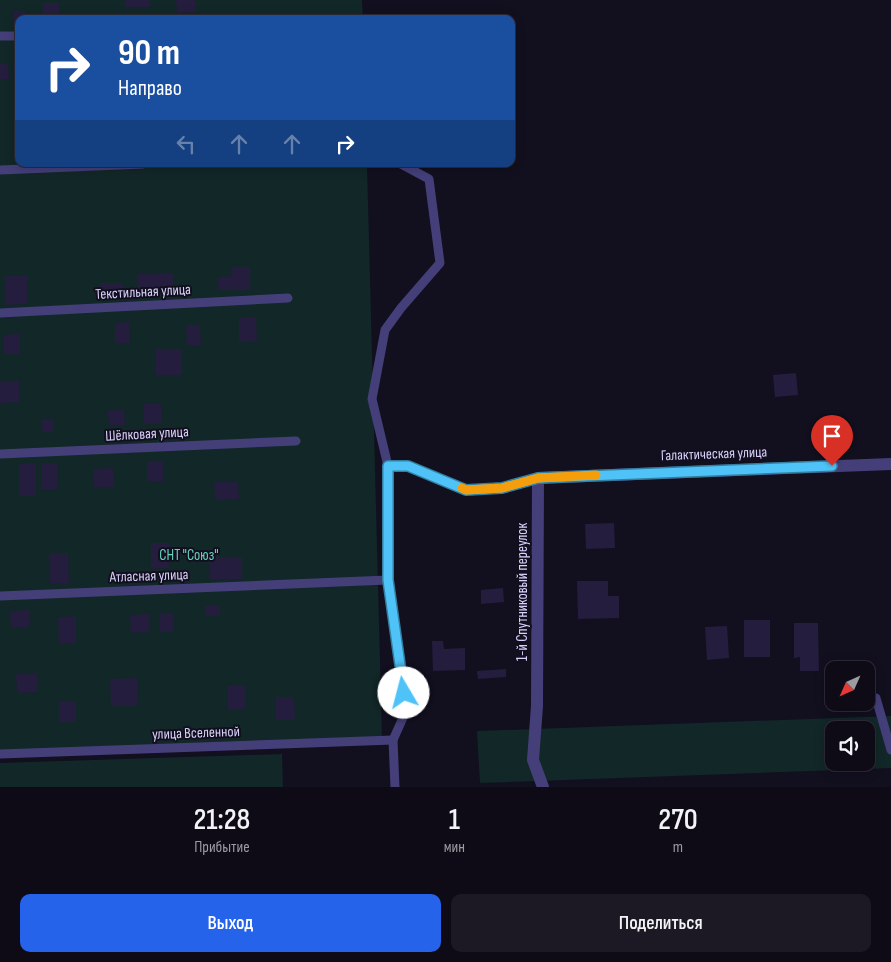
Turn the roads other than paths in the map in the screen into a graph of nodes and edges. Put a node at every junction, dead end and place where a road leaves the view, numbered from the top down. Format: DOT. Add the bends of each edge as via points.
graph roads {
  1 [pos="0,36"];
  2 [pos="15,36"];
  3 [pos="72,167"];
  4 [pos="408,167"];
  5 [pos="0,170"];
  6 [pos="288,298"];
  7 [pos="0,313"];
  8 [pos="296,441"];
  9 [pos="0,454"];
  10 [pos="891,464"];
  11 [pos="388,466"];
  12 [pos="538,478"];
  13 [pos="388,580"];
  14 [pos="0,596"];
  15 [pos="876,698"];
  16 [pos="394,740"];
  17 [pos="891,750"];
  18 [pos="0,754"];
  19 [pos="395,787"];
  20 [pos="542,787"];
  1 -- 2 [label="lane"];
  3 -- 5 [label="lane"];
  4 -- 11 [label="lane" via="429,178 440,264 385,330 372,399"];
  6 -- 7 [label="lane, Текстильная улица"];
  8 -- 9 [label="lane, Шёлковая улица"];
  10 -- 12 [label="street, Галактическая улица"];
  11 -- 12 [label="lane" via="408,466 466,490 502,488"];
  11 -- 13 [label="lane"];
  12 -- 20 [label="street, 1-й Спутниковый переулок" via="537,706 533,760"];
  13 -- 14 [label="lane, Атласная улица"];
  13 -- 16 [label="lane" via="406,712"];
  15 -- 17 [label="lane"];
  16 -- 18 [label="lane, улица Вселенной"];
  16 -- 19 [label="lane"];
}
